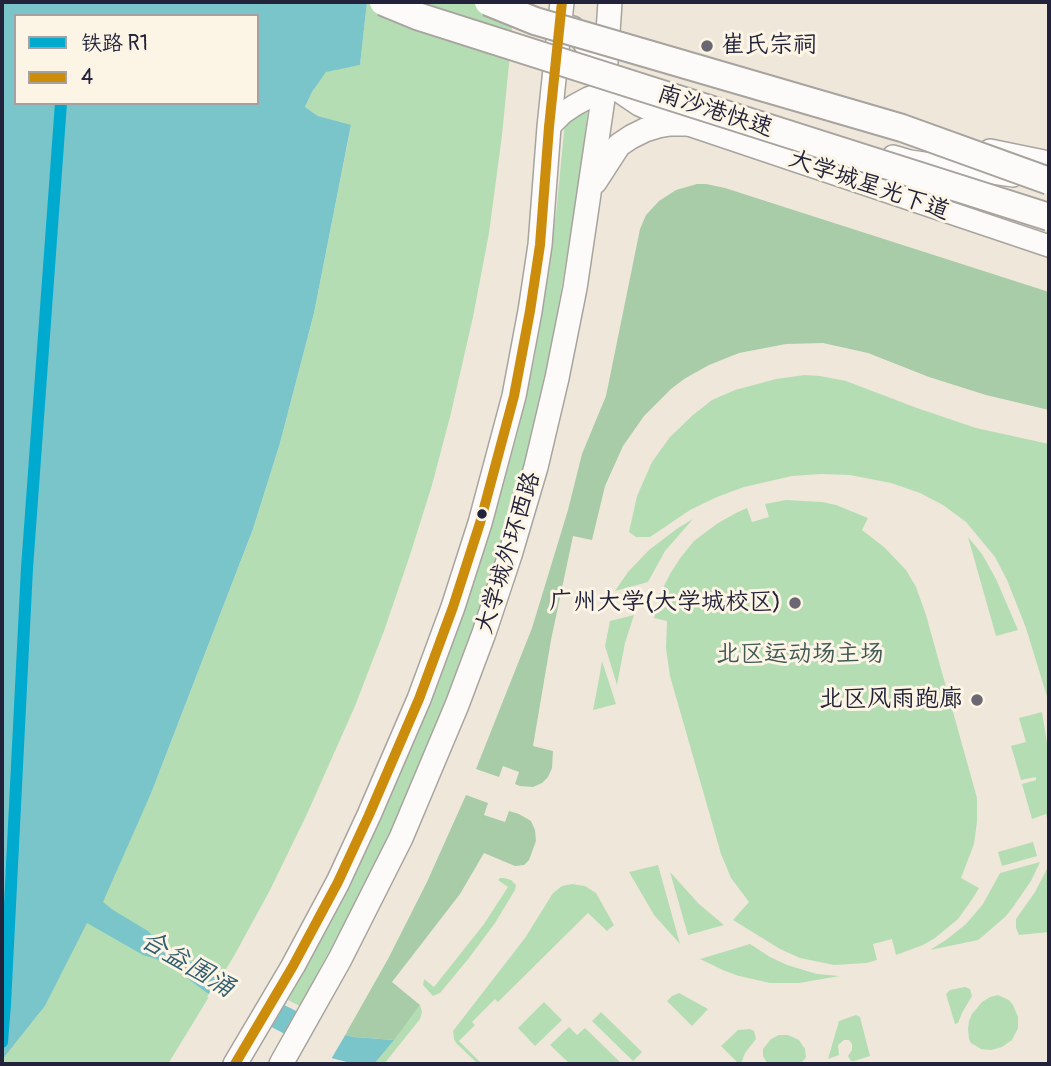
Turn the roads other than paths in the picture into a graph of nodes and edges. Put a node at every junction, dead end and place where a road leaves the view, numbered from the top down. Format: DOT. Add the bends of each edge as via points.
graph roads {
  1 [pos="383,2"];
  2 [pos="488,2"];
  3 [pos="610,2"];
  4 [pos="562,5"];
  5 [pos="607,36"];
  6 [pos="608,85"];
  7 [pos="686,124"];
  8 [pos="549,127"];
  9 [pos="902,128"];
  10 [pos="1049,165"];
  11 [pos="1049,181"];
  12 [pos="591,191"];
  13 [pos="1049,217"];
  14 [pos="1049,246"];
  15 [pos="285,1057"];
  16 [pos="235,1064"];
  1 -- 13 [label="highway, 南沙港快速, bridge"];
  2 -- 9 [label="highway, 南沙港快速, bridge" via="535,20"];
  3 -- 5 [label="main road, 大学城外环西路"];
  4 -- 6 [label="main road, 大学城星光下道"];
  4 -- 8 [label="main road, 大学城外环西路"];
  5 -- 6 [label="main road, 大学城外环西路"];
  5 -- 10 [label="main road" via="619,52 655,69 894,133"];
  6 -- 7 [label="main road, 大学城星光下道" via="639,105"];
  6 -- 8 [label="main road, 大学城星光下道"];
  6 -- 11 [label="main road, 大学城星光下道" via="647,85 911,161"];
  6 -- 12 [label="main road, 大学城外环西路"];
  7 -- 12 [label="main road" via="645,130 619,145"];
  7 -- 14 [label="main road, 大学城星光下道"];
  8 -- 16 [label="main road, 大学城外环西路" via="540,245 522,359 480,523 444,631 405,733 338,882"];
  9 -- 10 [label="highway, bridge"];
  9 -- 11 [label="highway, 南沙港快速, bridge"];
  12 -- 15 [label="main road, 大学城外环西路" via="536,467 491,611 401,838"];
}
